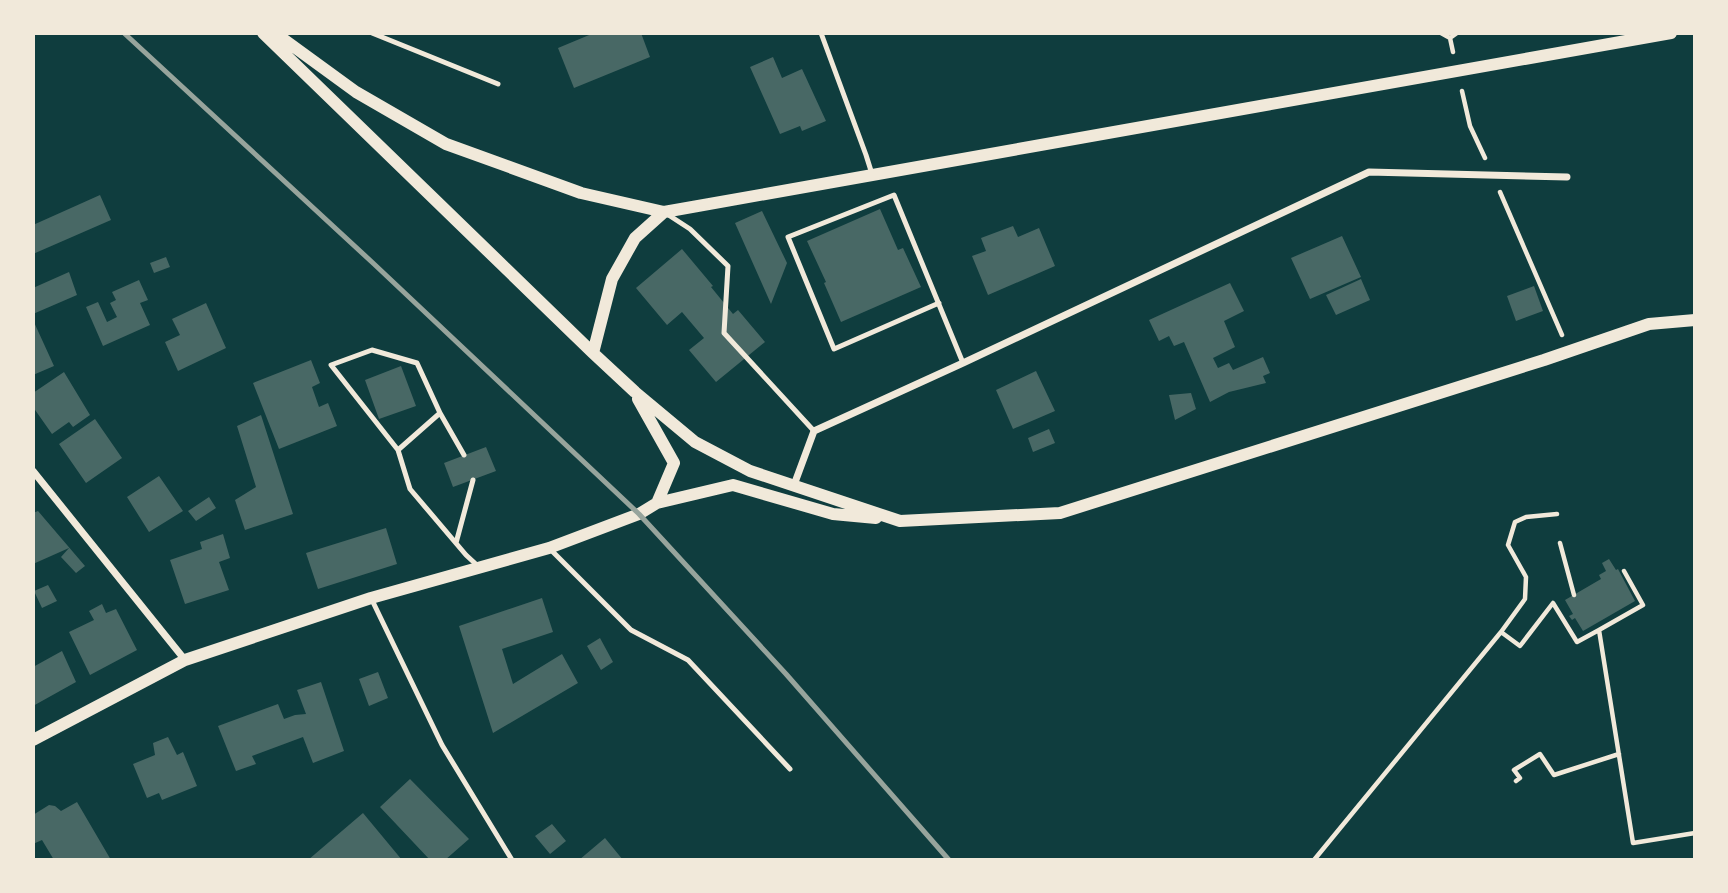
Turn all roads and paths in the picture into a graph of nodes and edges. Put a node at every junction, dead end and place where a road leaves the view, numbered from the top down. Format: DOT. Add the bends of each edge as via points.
graph roads {
  1 [pos="263,33"];
  2 [pos="275,33"];
  3 [pos="372,33"];
  4 [pos="821,33"];
  5 [pos="1457,33"];
  6 [pos="1671,33"];
  7 [pos="1450,38"];
  8 [pos="1457,71"];
  9 [pos="498,84"];
  10 [pos="872,174"];
  11 [pos="1493,175"];
  12 [pos="1567,177"];
  13 [pos="664,212"];
  14 [pos="939,303"];
  15 [pos="1695,320"];
  16 [pos="1569,352"];
  17 [pos="593,353"];
  18 [pos="963,363"];
  19 [pos="635,393"];
  20 [pos="440,413"];
  21 [pos="814,431"];
  22 [pos="398,450"];
  23 [pos="464,455"];
  24 [pos="33,471"];
  25 [pos="473,480"];
  26 [pos="794,485"];
  27 [pos="657,503"];
  28 [pos="1557,514"];
  29 [pos="900,521"];
  30 [pos="1560,543"];
  31 [pos="456,544"];
  32 [pos="549,548"];
  33 [pos="479,567"];
  34 [pos="1624,570"];
  35 [pos="1574,595"];
  36 [pos="371,598"];
  37 [pos="1599,630"];
  38 [pos="1501,632"];
  39 [pos="185,660"];
  40 [pos="33,740"];
  41 [pos="1619,754"];
  42 [pos="790,769"];
  43 [pos="1516,781"];
  44 [pos="1695,833"];
  45 [pos="512,860"];
  46 [pos="1314,860"];
  1 -- 17 [label="street"];
  2 -- 13 [label="street" via="356,92 446,144 581,193"];
  3 -- 9 [label="lane"];
  4 -- 10 [label="lane"];
  5 -- 7 [label="path"];
  6 -- 8 [label="street"];
  8 -- 10 [label="street"];
  8 -- 11 [label="path" via="1470,127"];
  10 -- 13 [label="street"];
  11 -- 12 [label="street"];
  11 -- 16 [label="path"];
  11 -- 18 [label="street" via="1369,172"];
  13 -- 17 [label="street" via="635,239 612,279"];
  13 -- 21 [label="lane" via="690,229 728,266 724,333"];
  14 -- 14 [label="lane" via="894,194 788,237 834,349"];
  14 -- 18 [label="lane"];
  15 -- 16 [label="street" via="1649,324"];
  16 -- 29 [label="street" via="1060,513"];
  17 -- 19 [label="street"];
  18 -- 21 [label="street"];
  19 -- 26 [label="street" via="695,442 750,471"];
  19 -- 27 [label="street" via="674,463"];
  20 -- 22 [label="lane"];
  20 -- 22 [label="lane" via="417,363 372,350 331,365"];
  20 -- 23 [label="lane"];
  21 -- 26 [label="street"];
  22 -- 31 [label="lane" via="410,489"];
  24 -- 39 [label="street"];
  25 -- 31 [label="lane"];
  26 -- 29 [label="street"];
  27 -- 29 [label="street" via="733,485 833,514"];
  27 -- 32 [label="street"];
  28 -- 38 [label="path" via="1515,522 1508,545 1526,577 1525,599"];
  30 -- 35 [label="path"];
  31 -- 33 [label="lane"];
  32 -- 33 [label="street"];
  32 -- 42 [label="lane" via="631,630 688,660"];
  33 -- 36 [label="street"];
  34 -- 37 [label="path" via="1643,605"];
  36 -- 39 [label="street"];
  36 -- 45 [label="lane" via="442,745"];
  37 -- 38 [label="path" via="1577,642 1553,604 1520,646"];
  37 -- 41 [label="path"];
  38 -- 46 [label="path"];
  39 -- 40 [label="street"];
  41 -- 43 [label="path" via="1554,775 1540,754 1514,770 1520,778"];
  41 -- 44 [label="path" via="1633,843"];
}
